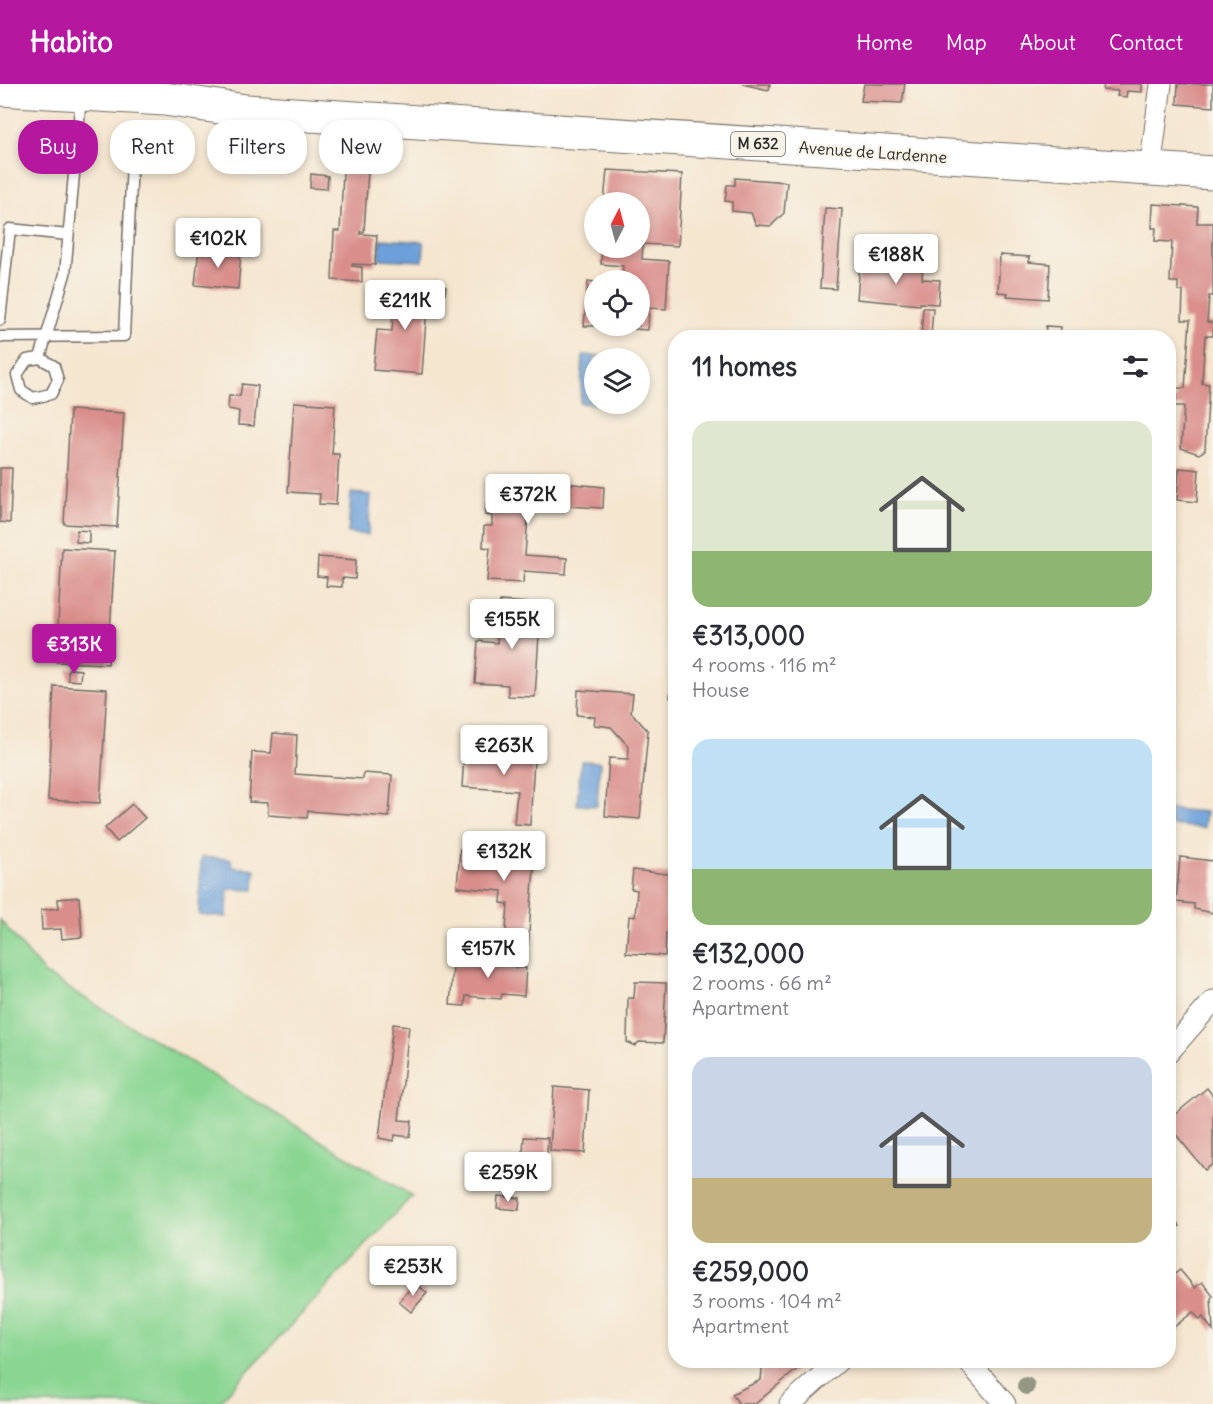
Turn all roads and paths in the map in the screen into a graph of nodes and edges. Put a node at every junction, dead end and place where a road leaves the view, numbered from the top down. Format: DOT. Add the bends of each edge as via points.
graph roads {
  1 [pos="1161,84"];
  2 [pos="0,89"];
  3 [pos="80,104"];
  4 [pos="0,108"];
  5 [pos="1150,170"];
  6 [pos="1213,173"];
  7 [pos="131,174"];
  8 [pos="68,235"];
  9 [pos="0,320"];
  10 [pos="45,336"];
  11 [pos="0,338"];
  12 [pos="40,357"];
  13 [pos="1213,1001"];
  14 [pos="1176,1044"];
  15 [pos="827,1368"];
  16 [pos="974,1368"];
  17 [pos="789,1404"];
  18 [pos="1005,1404"];
  1 -- 5 [label="street"];
  2 -- 3 [label="main road, Avenue de Lardenne / M 632"];
  3 -- 4 [label="main road, Avenue de Lardenne / M 632"];
  3 -- 5 [label="main road, Avenue de Lardenne / M 632" via="165,118 246,111"];
  3 -- 8 [label="lane"];
  5 -- 6 [label="main road, Avenue de Lardenne / M 632"];
  7 -- 10 [label="lane" via="124,336"];
  8 -- 9 [label="lane" via="10,229"];
  8 -- 10 [label="lane" via="65,274"];
  10 -- 11 [label="lane"];
  10 -- 12 [label="lane"];
  13 -- 14 [label="street"];
  15 -- 17 [label="street"];
  16 -- 18 [label="street"];
}
